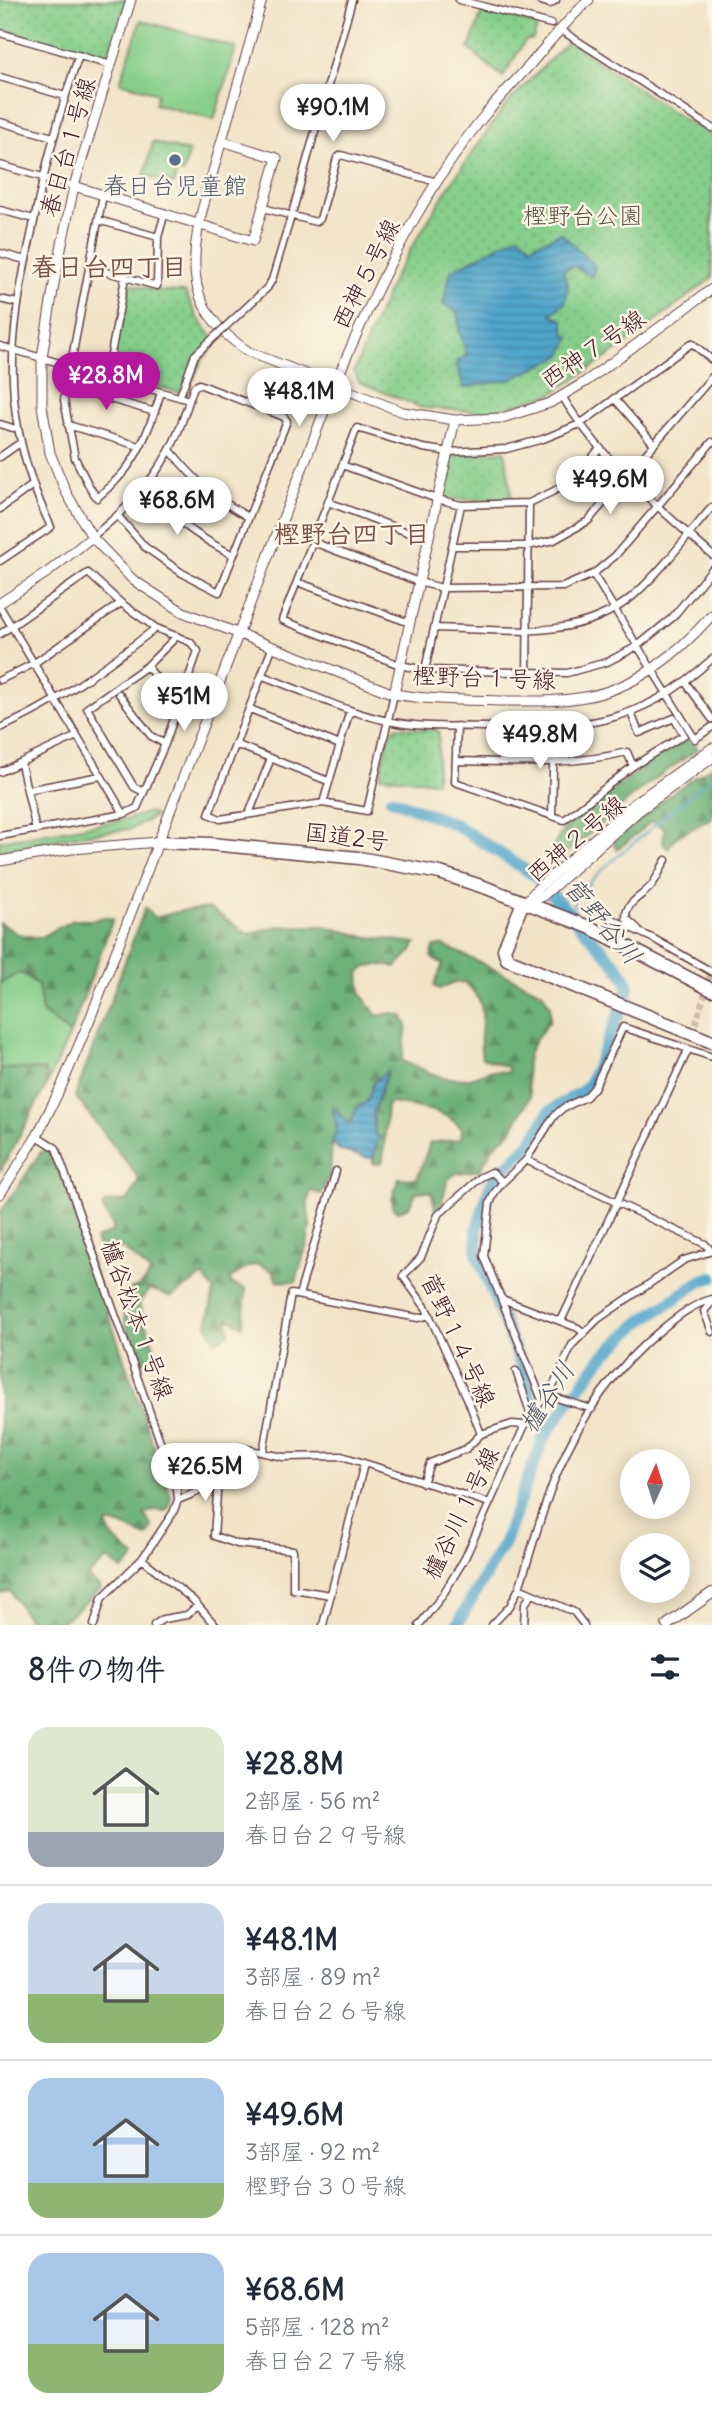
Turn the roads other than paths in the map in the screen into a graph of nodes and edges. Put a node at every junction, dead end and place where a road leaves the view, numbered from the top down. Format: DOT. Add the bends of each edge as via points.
graph roads {
  1 [pos="131,0"];
  2 [pos="262,0"];
  3 [pos="352,0"];
  4 [pos="459,0"];
  5 [pos="538,0"];
  6 [pos="556,0"];
  7 [pos="589,0"];
  8 [pos="485,4"];
  9 [pos="551,24"];
  10 [pos="564,32"];
  11 [pos="0,33"];
  12 [pos="79,55"];
  13 [pos="111,65"];
  14 [pos="0,78"];
  15 [pos="65,96"];
  16 [pos="0,122"];
  17 [pos="712,128"];
  18 [pos="53,137"];
  19 [pos="222,141"];
  20 [pos="0,165"];
  21 [pos="43,176"];
  22 [pos="437,182"];
  23 [pos="74,186"];
  24 [pos="103,195"];
  25 [pos="263,208"];
  26 [pos="0,210"];
  27 [pos="293,210"];
  28 [pos="165,213"];
  29 [pos="34,219"];
  30 [pos="98,220"];
  31 [pos="290,220"];
  32 [pos="199,225"];
  33 [pos="158,237"];
  34 [pos="0,253"];
  35 [pos="25,260"];
  36 [pos="89,267"];
  37 [pos="125,278"];
  38 [pos="712,289"];
  39 [pos="0,299"];
  40 [pos="17,303"];
  41 [pos="0,346"];
  42 [pos="10,348"];
  43 [pos="42,357"];
  44 [pos="712,360"];
  45 [pos="71,366"];
  46 [pos="107,376"];
  47 [pos="712,377"];
  48 [pos="65,386"];
  49 [pos="334,386"];
  50 [pos="161,392"];
  51 [pos="181,393"];
  52 [pos="562,396"];
  53 [pos="614,398"];
  54 [pos="189,400"];
  55 [pos="155,412"];
  56 [pos="455,420"];
  57 [pos="0,424"];
  58 [pos="580,424"];
  59 [pos="68,425"];
  60 [pos="13,428"];
  61 [pos="712,442"];
  62 [pos="654,444"];
  63 [pos="17,445"];
  64 [pos="139,446"];
  65 [pos="600,448"];
  66 [pos="170,450"];
  67 [pos="449,452"];
  68 [pos="0,457"];
  69 [pos="342,465"];
  70 [pos="625,477"];
  71 [pos="147,486"];
  72 [pos="30,487"];
  73 [pos="437,499"];
  74 [pos="328,502"];
  75 [pos="529,503"];
  76 [pos="461,505"];
  77 [pos="657,506"];
  78 [pos="712,507"];
  79 [pos="0,509"];
  80 [pos="118,516"];
  81 [pos="248,517"];
  82 [pos="688,534"];
  83 [pos="92,537"];
  84 [pos="428,540"];
  85 [pos="313,542"];
  86 [pos="452,546"];
  87 [pos="528,546"];
  88 [pos="233,555"];
  89 [pos="712,555"];
  90 [pos="0,561"];
  91 [pos="712,569"];
  92 [pos="593,574"];
  93 [pos="297,582"];
  94 [pos="419,582"];
  95 [pos="442,588"];
  96 [pos="527,588"];
  97 [pos="121,603"];
  98 [pos="0,605"];
  99 [pos="613,610"];
  100 [pos="712,615"];
  101 [pos="410,623"];
  102 [pos="12,627"];
  103 [pos="156,628"];
  104 [pos="434,628"];
  105 [pos="527,630"];
  106 [pos="0,634"];
  107 [pos="237,635"];
  108 [pos="177,636"];
  109 [pos="636,647"];
  110 [pos="272,649"];
  111 [pos="712,659"];
  112 [pos="33,664"];
  113 [pos="400,665"];
  114 [pos="147,666"];
  115 [pos="425,670"];
  116 [pos="652,670"];
  117 [pos="527,673"];
  118 [pos="263,676"];
  119 [pos="0,680"];
  120 [pos="686,683"];
  121 [pos="119,694"];
  122 [pos="394,694"];
  123 [pos="667,694"];
  124 [pos="54,699"];
  125 [pos="178,702"];
  126 [pos="250,709"];
  127 [pos="350,710"];
  128 [pos="631,713"];
  129 [pos="712,719"];
  130 [pos="388,721"];
  131 [pos="457,726"];
  132 [pos="555,727"];
  133 [pos="712,727"];
  134 [pos="0,729"];
  135 [pos="77,736"];
  136 [pos="165,744"];
  137 [pos="235,744"];
  138 [pos="340,745"];
  139 [pos="712,748"];
  140 [pos="271,758"];
  141 [pos="712,758"];
  142 [pos="456,761"];
  143 [pos="554,763"];
  144 [pos="21,764"];
  145 [pos="633,766"];
  146 [pos="0,772"];
  147 [pos="100,776"];
  148 [pos="328,781"];
  149 [pos="27,790"];
  150 [pos="144,792"];
  151 [pos="323,803"];
  152 [pos="124,814"];
  153 [pos="249,814"];
  154 [pos="552,816"];
  155 [pos="36,830"];
  156 [pos="0,836"];
  157 [pos="158,842"];
  158 [pos="666,860"];
  159 [pos="0,861"];
  160 [pos="553,881"];
  161 [pos="525,903"];
  162 [pos="593,910"];
  163 [pos="645,934"];
  164 [pos="712,972"];
  165 [pos="712,990"];
  166 [pos="712,1042"];
  167 [pos="688,1050"];
  168 [pos="712,1057"];
  169 [pos="37,1136"];
  170 [pos="526,1160"];
  171 [pos="336,1171"];
  172 [pos="503,1182"];
  173 [pos="0,1194"];
  174 [pos="616,1203"];
  175 [pos="712,1251"];
  176 [pos="299,1295"];
  177 [pos="502,1299"];
  178 [pos="712,1300"];
  179 [pos="429,1315"];
  180 [pos="561,1321"];
  181 [pos="712,1332"];
  182 [pos="584,1333"];
  183 [pos="516,1371"];
  184 [pos="545,1397"];
  185 [pos="592,1409"];
  186 [pos="531,1415"];
  187 [pos="525,1425"];
  188 [pos="481,1434"];
  189 [pos="263,1452"];
  190 [pos="364,1464"];
  191 [pos="218,1480"];
  192 [pos="423,1483"];
  193 [pos="178,1500"];
  194 [pos="489,1503"];
  195 [pos="142,1559"];
  196 [pos="519,1588"];
  197 [pos="712,1593"];
  198 [pos="531,1594"];
  199 [pos="331,1595"];
  200 [pos="197,1606"];
  201 [pos="94,1625"];
  202 [pos="154,1625"];
  203 [pos="215,1625"];
  204 [pos="323,1625"];
  205 [pos="419,1625"];
  206 [pos="492,1625"];
  207 [pos="524,1625"];
  208 [pos="584,1625"];
  209 [pos="667,1625"];
  1 -- 13 [label="street, 春日台１号線"];
  2 -- 19 [label="street, 西神７号線"];
  3 -- 27 [label="street"];
  4 -- 8 [label="street"];
  5 -- 6 [label="street" via="550,4"];
  7 -- 22 [label="street, 西神５号線" via="463,143"];
  8 -- 9 [label="street"];
  10 -- 17 [label="street"];
  11 -- 12 [label="street"];
  12 -- 13 [label="street"];
  12 -- 15 [label="street"];
  13 -- 23 [label="street, 春日台１号線"];
  14 -- 15 [label="street"];
  15 -- 18 [label="street"];
  16 -- 18 [label="street"];
  18 -- 21 [label="street"];
  19 -- 25 [label="street" via="277,158"];
  19 -- 32 [label="street, 西神７号線"];
  20 -- 21 [label="street"];
  21 -- 23 [label="street"];
  21 -- 29 [label="street"];
  22 -- 25 [label="street" via="341,155 316,222"];
  22 -- 49 [label="street, 西神５号線" via="383,275"];
  23 -- 24 [label="street"];
  23 -- 43 [label="street, 春日台１号線"];
  24 -- 28 [label="street"];
  24 -- 30 [label="street"];
  25 -- 32 [label="street" via="253,241"];
  26 -- 29 [label="street"];
  28 -- 32 [label="street"];
  28 -- 33 [label="street"];
  29 -- 35 [label="street"];
  30 -- 33 [label="street"];
  30 -- 36 [label="street"];
  31 -- 51 [label="street, bridge" via="267,288 195,355"];
  32 -- 49 [label="street, 西神７号線" via="198,287 204,307 226,336 249,352"];
  33 -- 37 [label="street" via="157,286"];
  34 -- 35 [label="street"];
  35 -- 40 [label="street"];
  36 -- 37 [label="street"];
  36 -- 45 [label="street"];
  37 -- 46 [label="street"];
  38 -- 52 [label="street, 西神７号線"];
  39 -- 40 [label="street"];
  40 -- 42 [label="street"];
  41 -- 42 [label="street"];
  42 -- 43 [label="street"];
  42 -- 60 [label="street"];
  43 -- 45 [label="street"];
  43 -- 83 [label="street, 春日台１号線" via="42,406 50,453"];
  44 -- 53 [label="street" via="692,343"];
  45 -- 46 [label="street"];
  45 -- 48 [label="street"];
  46 -- 50 [label="street"];
  47 -- 62 [label="street"];
  48 -- 55 [label="street"];
  48 -- 59 [label="street"];
  49 -- 56 [label="street, 西神７号線" via="403,412"];
  49 -- 107 [label="street, 西神５号線"];
  50 -- 54 [label="street"];
  50 -- 55 [label="street"];
  52 -- 56 [label="street, 西神７号線" via="502,418"];
  52 -- 58 [label="street"];
  53 -- 58 [label="street"];
  53 -- 62 [label="street"];
  54 -- 66 [label="street"];
  54 -- 81 [label="street" via="199,384 287,421"];
  55 -- 64 [label="street"];
  56 -- 67 [label="street"];
  57 -- 60 [label="street"];
  58 -- 65 [label="street"];
  58 -- 67 [label="street" via="506,449"];
  59 -- 64 [label="street"];
  59 -- 64 [label="street" via="75,458 97,498 124,472"];
  60 -- 63 [label="street"];
  61 -- 77 [label="street"];
  62 -- 70 [label="street"];
  63 -- 68 [label="street"];
  63 -- 72 [label="street"];
  65 -- 70 [label="street"];
  65 -- 75 [label="street" via="576,477"];
  66 -- 71 [label="street"];
  66 -- 81 [label="street" via="217,499"];
  67 -- 69 [label="street" via="357,428"];
  67 -- 73 [label="street"];
  69 -- 73 [label="street"];
  69 -- 74 [label="street"];
  70 -- 77 [label="street"];
  70 -- 87 [label="street" via="588,521 554,540"];
  71 -- 80 [label="street"];
  71 -- 88 [label="street" via="170,514"];
  72 -- 79 [label="street"];
  72 -- 90 [label="street" via="51,527"];
  73 -- 76 [label="street"];
  73 -- 84 [label="street"];
  74 -- 84 [label="street"];
  74 -- 85 [label="street"];
  75 -- 76 [label="street"];
  75 -- 87 [label="street"];
  76 -- 86 [label="street"];
  77 -- 82 [label="street"];
  77 -- 92 [label="street" via="615,556"];
  78 -- 82 [label="street"];
  80 -- 83 [label="street"];
  80 -- 88 [label="street" via="145,547 219,592"];
  81 -- 88 [label="street"];
  82 -- 89 [label="street"];
  82 -- 99 [label="street" via="647,582"];
  83 -- 98 [label="street"];
  83 -- 107 [label="street, 春日台１号線" via="133,580 183,612"];
  84 -- 94 [label="street"];
  85 -- 93 [label="street"];
  85 -- 94 [label="street"];
  86 -- 87 [label="street"];
  86 -- 95 [label="street"];
  87 -- 96 [label="street"];
  91 -- 109 [label="street" via="672,618"];
  92 -- 96 [label="street" via="563,587"];
  92 -- 99 [label="street"];
  93 -- 101 [label="street"];
  93 -- 113 [label="street" via="282,620"];
  94 -- 95 [label="street"];
  94 -- 101 [label="street"];
  95 -- 96 [label="street"];
  95 -- 104 [label="street"];
  96 -- 105 [label="street"];
  97 -- 102 [label="street" via="88,573"];
  97 -- 103 [label="street"];
  97 -- 112 [label="street"];
  98 -- 102 [label="street"];
  99 -- 105 [label="street" via="581,625"];
  99 -- 109 [label="street"];
  100 -- 116 [label="street, 樫野台１号線" via="691,639"];
  101 -- 113 [label="street"];
  102 -- 106 [label="street"];
  102 -- 112 [label="street"];
  103 -- 108 [label="street"];
  103 -- 124 [label="street"];
  104 -- 105 [label="street"];
  104 -- 115 [label="street"];
  105 -- 117 [label="street"];
  107 -- 110 [label="street, 樫野台１号線"];
  107 -- 157 [label="street, 西神５号線"];
  108 -- 114 [label="street"];
  108 -- 125 [label="street" via="198,650"];
  109 -- 116 [label="street"];
  109 -- 117 [label="street" via="577,670"];
  110 -- 118 [label="street"];
  110 -- 122 [label="street, 樫野台１号線"];
  111 -- 120 [label="street"];
  112 -- 119 [label="street"];
  112 -- 124 [label="street"];
  113 -- 115 [label="street"];
  113 -- 122 [label="street"];
  114 -- 125 [label="street"];
  114 -- 150 [label="street" via="87,708 134,787"];
  115 -- 117 [label="street"];
  116 -- 122 [label="street, 樫野台１号線" via="612,690 555,700 439,700"];
  116 -- 123 [label="street"];
  118 -- 126 [label="street"];
  118 -- 127 [label="street"];
  120 -- 123 [label="street"];
  120 -- 129 [label="street"];
  121 -- 136 [label="street" via="151,736"];
  122 -- 130 [label="street"];
  123 -- 128 [label="street"];
  123 -- 133 [label="street" via="695,739"];
  124 -- 134 [label="street"];
  124 -- 135 [label="street"];
  125 -- 136 [label="street"];
  126 -- 137 [label="street"];
  126 -- 138 [label="street"];
  127 -- 130 [label="street"];
  127 -- 138 [label="street"];
  128 -- 132 [label="street"];
  128 -- 145 [label="street" via="639,733 674,718 684,735"];
  130 -- 131 [label="street"];
  130 -- 151 [label="street" via="367,811"];
  131 -- 132 [label="street"];
  131 -- 142 [label="street"];
  132 -- 143 [label="street"];
  135 -- 144 [label="street"];
  135 -- 147 [label="street"];
  136 -- 150 [label="street"];
  137 -- 140 [label="street"];
  137 -- 153 [label="street" via="209,814 220,819"];
  138 -- 148 [label="street"];
  139 -- 160 [label="street, 西神２号線" via="635,803"];
  140 -- 148 [label="street"];
  140 -- 153 [label="street"];
  141 -- 160 [label="street, 西神２号線"];
  142 -- 143 [label="street"];
  142 -- 154 [label="street" via="455,782"];
  143 -- 145 [label="street" via="626,752"];
  143 -- 154 [label="street"];
  144 -- 146 [label="street"];
  144 -- 149 [label="street"];
  145 -- 154 [label="street" via="564,820"];
  147 -- 149 [label="street"];
  147 -- 152 [label="street"];
  148 -- 151 [label="street"];
  149 -- 155 [label="street"];
  150 -- 152 [label="street" via="137,808"];
  151 -- 153 [label="street"];
  152 -- 155 [label="street"];
  155 -- 156 [label="street"];
  157 -- 159 [label="street"];
  157 -- 161 [label="highway, 国道2号" via="359,858 440,873"];
  157 -- 169 [label="street" via="90,1020"];
  158 -- 163 [label="street" via="651,887 625,912"];
  160 -- 161 [label="street, 西神２号線"];
  161 -- 165 [label="highway, 国道2号" via="605,934"];
  161 -- 166 [label="highway" via="504,949 507,959"];
  162 -- 163 [label="street"];
  163 -- 164 [label="street"];
  167 -- 168 [label="street"];
  167 -- 170 [label="street" via="623,1027 594,1088 554,1116"];
  167 -- 174 [label="street"];
  169 -- 173 [label="street"];
  169 -- 193 [label="street, 櫨谷松本１号線" via="56,1148"];
  170 -- 172 [label="street"];
  170 -- 174 [label="street"];
  171 -- 176 [label="street"];
  172 -- 177 [label="street" via="490,1203 484,1242 484,1256"];
  172 -- 179 [label="street, 菅野１４号線" via="492,1172 481,1177 438,1214 421,1257 403,1276"];
  174 -- 175 [label="street"];
  174 -- 180 [label="street"];
  175 -- 182 [label="street, 櫨谷川１号線" via="684,1260"];
  176 -- 179 [label="street" via="418,1318"];
  176 -- 189 [label="street" via="291,1294"];
  177 -- 180 [label="street"];
  177 -- 184 [label="street"];
  178 -- 181 [label="street" via="704,1311"];
  178 -- 185 [label="street" via="682,1313 638,1348"];
  179 -- 188 [label="street, 菅野１４号線"];
  180 -- 182 [label="street"];
  182 -- 184 [label="street, 櫨谷川１号線" via="572,1345"];
  183 -- 186 [label="street"];
  184 -- 185 [label="street"];
  184 -- 186 [label="street, 櫨谷川１号線"];
  185 -- 196 [label="street" via="558,1470"];
  186 -- 187 [label="street, 櫨谷川１号線"];
  187 -- 188 [label="street" via="512,1424"];
  187 -- 194 [label="street, 櫨谷川１号線"];
  188 -- 192 [label="street" via="466,1449 430,1464"];
  189 -- 190 [label="street" via="283,1457 331,1455"];
  189 -- 191 [label="street" via="238,1447"];
  190 -- 192 [label="street"];
  190 -- 199 [label="street"];
  191 -- 193 [label="street"];
  191 -- 199 [label="street" via="214,1536 237,1544 293,1550 293,1589"];
  192 -- 194 [label="street"];
  193 -- 195 [label="street"];
  194 -- 205 [label="street, 櫨谷川１号線" via="465,1558"];
  195 -- 200 [label="street"];
  195 -- 201 [label="street" via="102,1598"];
  196 -- 198 [label="street"];
  196 -- 206 [label="street"];
  197 -- 209 [label="main road"];
  198 -- 207 [label="street" via="525,1604"];
  198 -- 208 [label="street" via="574,1612"];
  199 -- 204 [label="street"];
  200 -- 202 [label="street" via="187,1615"];
  200 -- 203 [label="street"];
}
